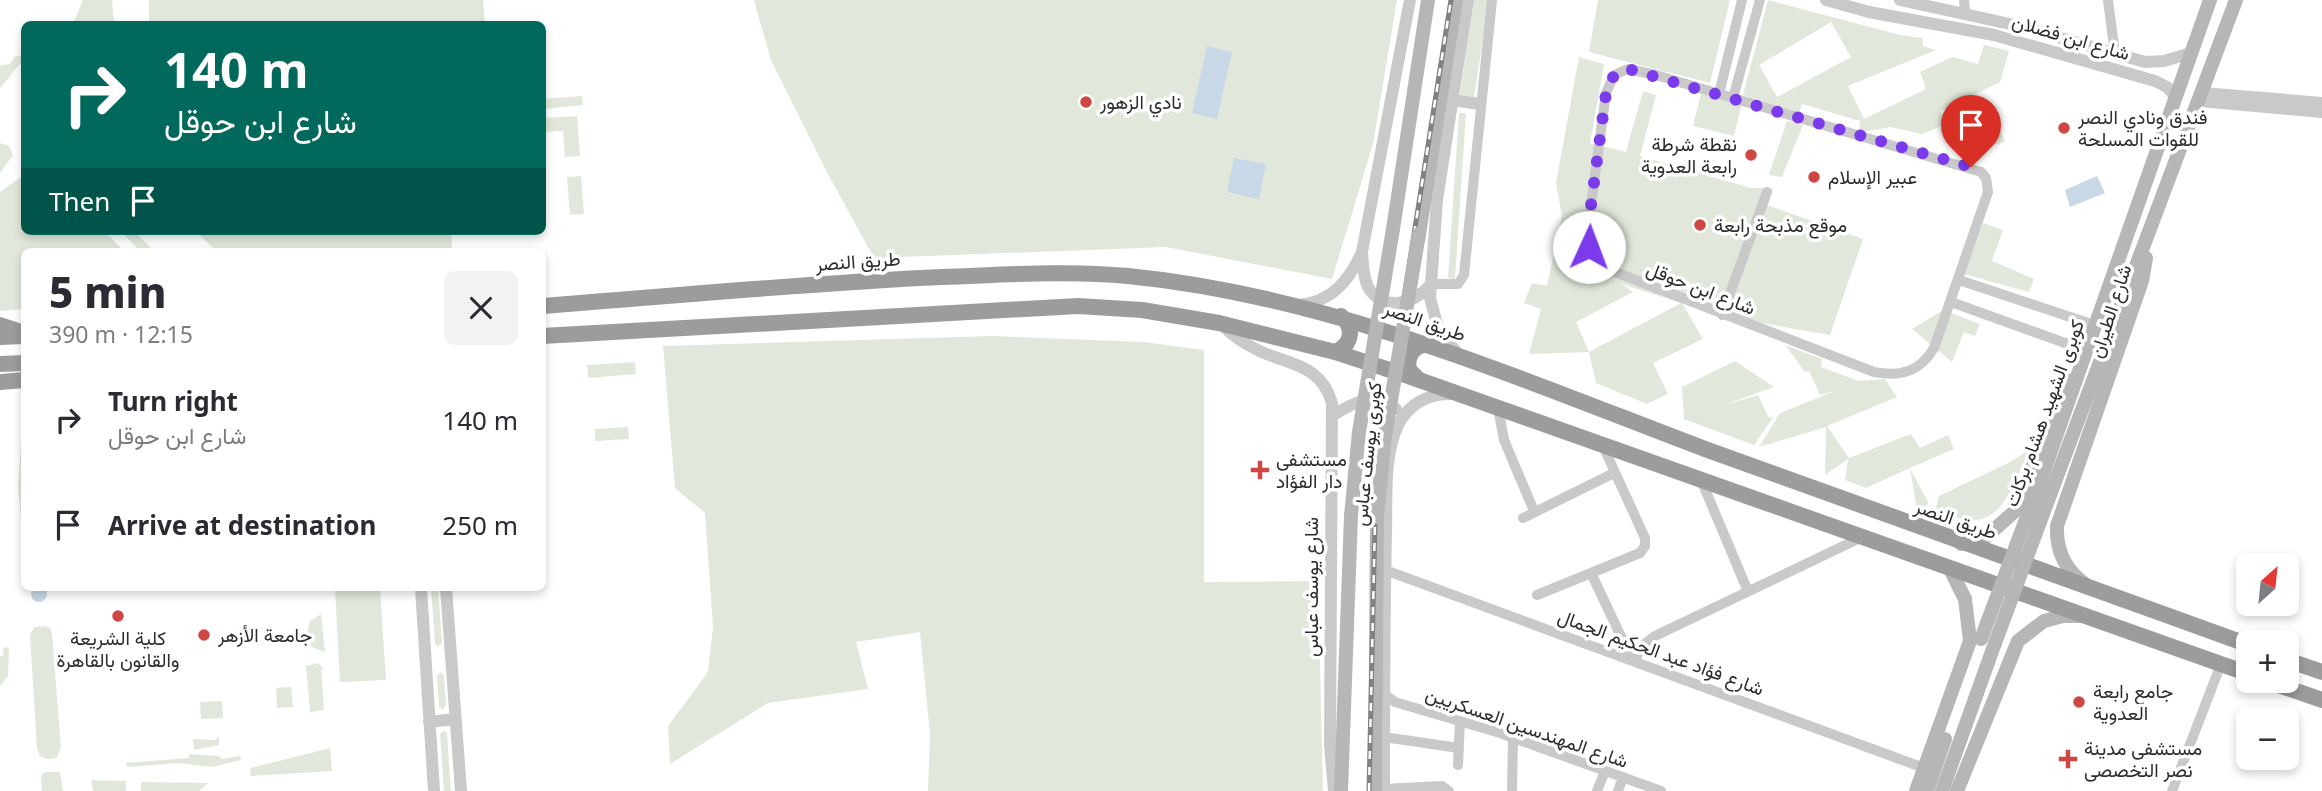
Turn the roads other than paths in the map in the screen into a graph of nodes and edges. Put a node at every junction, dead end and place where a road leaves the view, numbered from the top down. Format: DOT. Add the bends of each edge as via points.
graph roads {
  1 [pos="1410,0"];
  2 [pos="1428,0"];
  3 [pos="1456,0"];
  4 [pos="1468,0"];
  5 [pos="1492,0"];
  6 [pos="1742,0"];
  7 [pos="1760,0"];
  8 [pos="1826,0"];
  9 [pos="1900,0"];
  10 [pos="2108,0"];
  11 [pos="2210,0"];
  12 [pos="2236,0"];
  13 [pos="1946,5"];
  14 [pos="1964,7"];
  15 [pos="2191,52"];
  16 [pos="2115,54"];
  17 [pos="2155,62"];
  18 [pos="2155,81"];
  19 [pos="1719,94"];
  20 [pos="2176,97"];
  21 [pos="2201,97"];
  22 [pos="1733,98"];
  23 [pos="1452,100"];
  24 [pos="2253,102"];
  25 [pos="2322,103"];
  26 [pos="1480,104"];
  27 [pos="2322,112"];
  28 [pos="1767,191"];
  29 [pos="2126,245"];
  30 [pos="2144,246"];
  31 [pos="1362,252"];
  32 [pos="1959,280"];
  33 [pos="1431,285"];
  34 [pos="1951,302"];
  35 [pos="1292,305"];
  36 [pos="546,306"];
  37 [pos="1722,315"];
  38 [pos="1341,316"];
  39 [pos="1219,323"];
  40 [pos="2088,323"];
  41 [pos="0,325"];
  42 [pos="21,333"];
  43 [pos="21,334"];
  44 [pos="546,336"];
  45 [pos="0,337"];
  46 [pos="1429,344"];
  47 [pos="2079,348"];
  48 [pos="1335,352"];
  49 [pos="1458,354"];
  50 [pos="21,363"];
  51 [pos="0,365"];
  52 [pos="21,380"];
  53 [pos="1419,380"];
  54 [pos="0,382"];
  55 [pos="1466,397"];
  56 [pos="1498,408"];
  57 [pos="1332,416"];
  58 [pos="1403,417"];
  59 [pos="1603,446"];
  60 [pos="1614,473"];
  61 [pos="1702,482"];
  62 [pos="2046,485"];
  63 [pos="1534,510"];
  64 [pos="2015,511"];
  65 [pos="1523,518"];
  66 [pos="2057,526"];
  67 [pos="1860,538"];
  68 [pos="1961,544"];
  69 [pos="1985,551"];
  70 [pos="1385,570"];
  71 [pos="1951,571"];
  72 [pos="1592,575"];
  73 [pos="2056,575"];
  74 [pos="1973,578"];
  75 [pos="2090,587"];
  76 [pos="1747,589"];
  77 [pos="421,591"];
  78 [pos="446,591"];
  79 [pos="1537,595"];
  80 [pos="2052,605"];
  81 [pos="2087,617"];
  82 [pos="2236,640"];
  83 [pos="1982,641"];
  84 [pos="2015,647"];
  85 [pos="451,656"];
  86 [pos="425,658"];
  87 [pos="1633,661"];
  88 [pos="2221,664"];
  89 [pos="2299,664"];
  90 [pos="2236,669"];
  91 [pos="2322,673"];
  92 [pos="1383,693"];
  93 [pos="2299,693"];
  94 [pos="2322,701"];
  95 [pos="455,719"];
  96 [pos="1460,721"];
  97 [pos="429,722"];
  98 [pos="1384,737"];
  99 [pos="1513,738"];
  100 [pos="1459,748"];
  101 [pos="1458,765"];
  102 [pos="1924,768"];
  103 [pos="1605,771"];
  104 [pos="1623,777"];
  105 [pos="1381,790"];
  106 [pos="433,791"];
  107 [pos="461,791"];
  108 [pos="1334,791"];
  109 [pos="1341,791"];
  110 [pos="1450,791"];
  111 [pos="1512,791"];
  112 [pos="1597,791"];
  113 [pos="1618,791"];
  114 [pos="1661,791"];
  115 [pos="1916,791"];
  116 [pos="1927,791"];
  117 [pos="1942,791"];
  118 [pos="1957,791"];
  119 [pos="2172,791"];
  1 -- 31 [label="street"];
  2 -- 109 [label="main road, كوبرى يوسف عباس, bridge" via="1359,432 1351,516"];
  3 -- 105 [label="main road, كوبرى يوسف عباس, bridge" via="1385,436 1377,517"];
  4 -- 23 [label="street"];
  5 -- 26 [label="street"];
  6 -- 19 [label="street"];
  7 -- 22 [label="street"];
  8 -- 18 [label="street, شارع ابن فضلان" via="1994,35"];
  9 -- 13 [label="street, شارع ابن فضلان"];
  10 -- 16 [label="street"];
  11 -- 15 [label="main road, شارع الطيران"];
  12 -- 21 [label="main road, شارع الطيران"];
  13 -- 14 [label="street, شارع ابن فضلان"];
  14 -- 16 [label="street, شارع ابن فضلان"];
  15 -- 17 [label="street, شارع ابن فضلان"];
  15 -- 20 [label="main road, شارع الطيران"];
  16 -- 17 [label="street, شارع ابن فضلان"];
  17 -- 18 [label="street" via="2161,71"];
  18 -- 20 [label="street, شارع ابن فضلان"];
  19 -- 22 [label="street, شارع ابن حوقل"];
  19 -- 37 [label="street, شارع ابن حوقل" via="1636,70 1614,75 1606,93 1587,235 1602,267"];
  20 -- 29 [label="main road, شارع الطيران"];
  21 -- 24 [label="street"];
  21 -- 30 [label="main road, شارع الطيران"];
  22 -- 32 [label="street, شارع ابن حوقل" via="1980,172 1988,192"];
  23 -- 26 [label="street"];
  23 -- 33 [label="street" via="1437,200"];
  24 -- 25 [label="street"];
  24 -- 27 [label="street"];
  26 -- 33 [label="street" via="1463,280 1455,285"];
  28 -- 37 [label="street"];
  29 -- 40 [label="main road, شارع الطيران" via="2110,266"];
  29 -- 62 [label="main road, كوبرى الشهيد هشام بركات"];
  30 -- 62 [label="main road, كوبرى الشهيد هشام بركات"];
  30 -- 66 [label="main road, شارع الطيران" via="2142,282"];
  31 -- 33 [label="street" via="1369,288 1385,301 1411,301"];
  31 -- 35 [label="street" via="1334,292 1319,301"];
  32 -- 34 [label="street, شارع ابن حوقل"];
  32 -- 40 [label="street"];
  33 -- 49 [label="street" via="1438,328"];
  34 -- 37 [label="street, شارع ابن حوقل" via="1934,348 1921,366 1887,375"];
  34 -- 47 [label="street"];
  35 -- 36 [label="highway, طريق النصر" via="1157,279 1046,272 871,280"];
  35 -- 38 [label="highway, طريق النصر"];
  38 -- 46 [label="highway, طريق النصر"];
  38 -- 48 [label="highway" via="1350,336 1344,348"];
  39 -- 44 [label="highway" via="1142,310 1049,305"];
  39 -- 48 [label="highway"];
  39 -- 57 [label="street, شارع يوسف عباس" via="1255,349 1317,374 1329,393"];
  40 -- 47 [label="main road, شارع الطيران"];
  41 -- 42 [label="highway"];
  43 -- 45 [label="highway"];
  46 -- 49 [label="highway, طريق النصر"];
  46 -- 53 [label="highway" via="1409,355 1409,370"];
  47 -- 64 [label="main road, شارع الطيران"];
  48 -- 53 [label="highway"];
  49 -- 68 [label="highway, طريق النصر"];
  50 -- 51 [label="highway"];
  52 -- 54 [label="highway"];
  53 -- 55 [label="highway"];
  55 -- 56 [label="highway"];
  55 -- 58 [label="street" via="1432,396"];
  56 -- 59 [label="highway"];
  56 -- 63 [label="street" via="1503,440"];
  57 -- 58 [label="street" via="1358,401 1372,399 1393,406"];
  57 -- 108 [label="street, شارع يوسف عباس" via="1330,745"];
  58 -- 70 [label="street" via="1390,465"];
  59 -- 60 [label="street"];
  59 -- 61 [label="highway"];
  60 -- 63 [label="street"];
  60 -- 72 [label="street" via="1646,546 1640,554"];
  61 -- 67 [label="highway"];
  61 -- 76 [label="street"];
  62 -- 83 [label="main road, كوبرى الشهيد هشام بركات, bridge"];
  63 -- 65 [label="street"];
  64 -- 66 [label="main road" via="2019,527 2028,534 2044,536"];
  64 -- 68 [label="main road, شارع الطيران" via="1987,536"];
  66 -- 75 [label="main road" via="2066,565"];
  67 -- 71 [label="highway"];
  67 -- 76 [label="street"];
  68 -- 69 [label="highway, طريق النصر"];
  69 -- 73 [label="highway, طريق النصر"];
  69 -- 74 [label="highway" via="1988,571"];
  70 -- 87 [label="street, شارع فؤاد عبد الحكيم الجمال"];
  70 -- 92 [label="street"];
  71 -- 74 [label="highway"];
  71 -- 83 [label="main road"];
  72 -- 79 [label="street"];
  72 -- 87 [label="street"];
  73 -- 75 [label="highway, طريق النصر"];
  73 -- 80 [label="highway" via="2044,587"];
  74 -- 80 [label="highway"];
  75 -- 82 [label="highway, طريق النصر"];
  76 -- 87 [label="street" via="1647,640"];
  77 -- 86 [label="street"];
  78 -- 85 [label="street"];
  80 -- 81 [label="highway"];
  81 -- 84 [label="main road" via="2044,621"];
  81 -- 88 [label="highway"];
  83 -- 84 [label="main road" via="1979,627 1995,623 2010,631"];
  83 -- 102 [label="main road"];
  83 -- 116 [label="main road, كوبرى الشهيد هشام بركات"];
  83 -- 117 [label="main road, كوبرى الشهيد هشام بركات"];
  84 -- 118 [label="main road"];
  85 -- 86 [label="street"];
  85 -- 95 [label="street"];
  86 -- 97 [label="street"];
  87 -- 102 [label="street, شارع فؤاد عبد الحكيم الجمال"];
  88 -- 90 [label="highway"];
  88 -- 119 [label="street"];
  89 -- 91 [label="highway"];
  92 -- 96 [label="street, شارع المهندسين العسكريين" via="1395,702"];
  92 -- 98 [label="street"];
  93 -- 94 [label="highway"];
  95 -- 97 [label="street"];
  95 -- 107 [label="street"];
  96 -- 99 [label="street, شارع المهندسين العسكريين"];
  96 -- 100 [label="street"];
  97 -- 106 [label="street"];
  98 -- 100 [label="street"];
  98 -- 105 [label="street"];
  99 -- 103 [label="street, شارع المهندسين العسكريين"];
  99 -- 111 [label="street"];
  100 -- 101 [label="street"];
  102 -- 115 [label="main road"];
  103 -- 104 [label="street, شارع المهندسين العسكريين"];
  103 -- 112 [label="street"];
  104 -- 113 [label="street"];
  104 -- 114 [label="street, شارع المهندسين العسكريين"];
  105 -- 110 [label="street" via="1442,786"];
}
